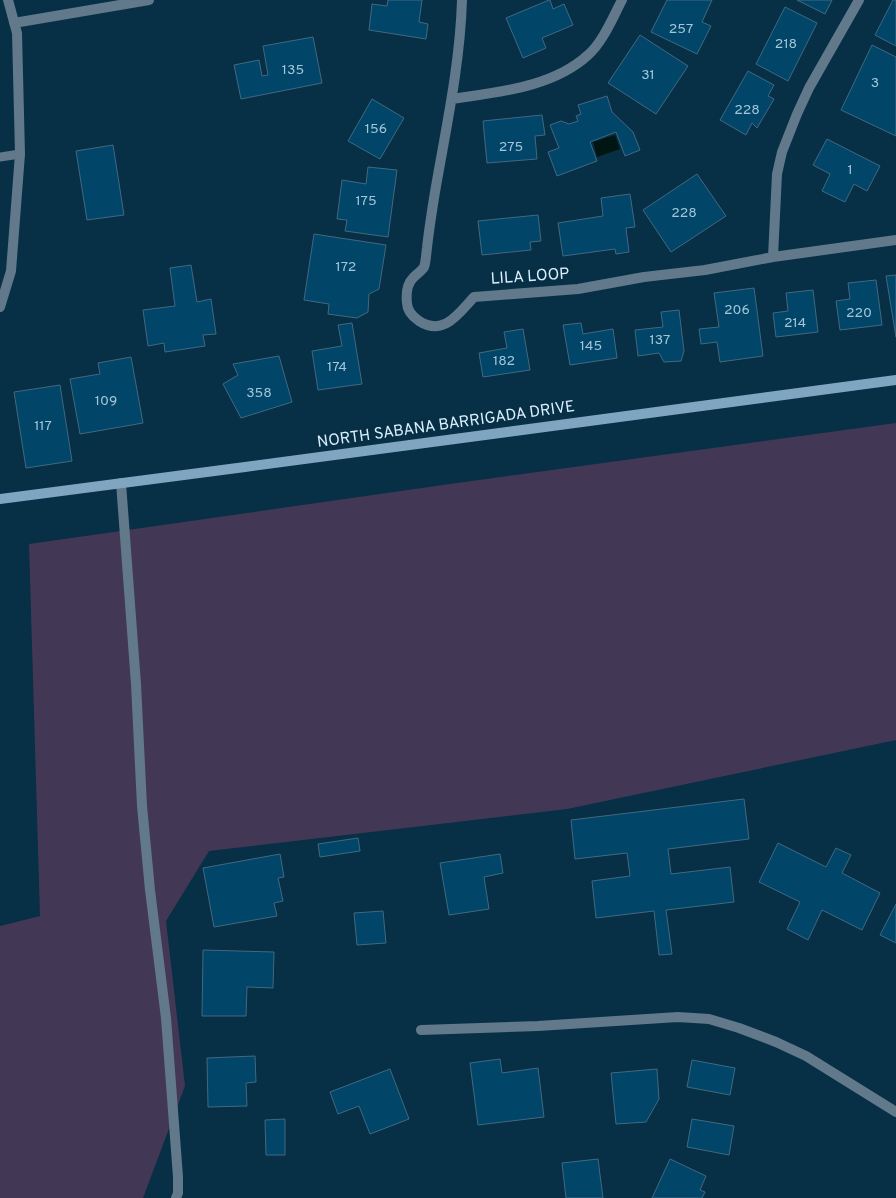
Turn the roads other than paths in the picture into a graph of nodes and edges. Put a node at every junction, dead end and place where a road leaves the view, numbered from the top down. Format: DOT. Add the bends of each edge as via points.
graph roads {
  1 [pos="8,0"];
  2 [pos="149,0"];
  3 [pos="462,0"];
  4 [pos="622,0"];
  5 [pos="859,0"];
  6 [pos="14,23"];
  7 [pos="452,99"];
  8 [pos="20,154"];
  9 [pos="0,157"];
  10 [pos="896,240"];
  11 [pos="773,258"];
  12 [pos="0,307"];
  13 [pos="896,380"];
  14 [pos="121,483"];
  15 [pos="0,498"];
  16 [pos="421,1030"];
  17 [pos="896,1112"];
  18 [pos="176,1198"];
  1 -- 6 [label="street"];
  2 -- 6 [label="street"];
  3 -- 7 [label="street, LILA LOOP"];
  4 -- 7 [label="street" via="600,41 577,64 531,85"];
  5 -- 11 [label="street" via="809,88 782,152 777,174"];
  6 -- 8 [label="street"];
  7 -- 11 [label="street, LILA LOOP" via="424,268 412,279 407,291 409,311 426,324 436,327 448,323 474,297 578,289"];
  8 -- 9 [label="lane"];
  8 -- 12 [label="street" via="11,272"];
  10 -- 11 [label="street, LILA LOOP"];
  13 -- 14 [label="main road, NORTH SABANA BARRIGADA DRIVE"];
  14 -- 15 [label="main road, NORTH SABANA BARRIGADA DRIVE"];
  14 -- 18 [label="street" via="142,806 166,1018 178,1177"];
  16 -- 17 [label="street" via="709,1019 806,1056"];
}
